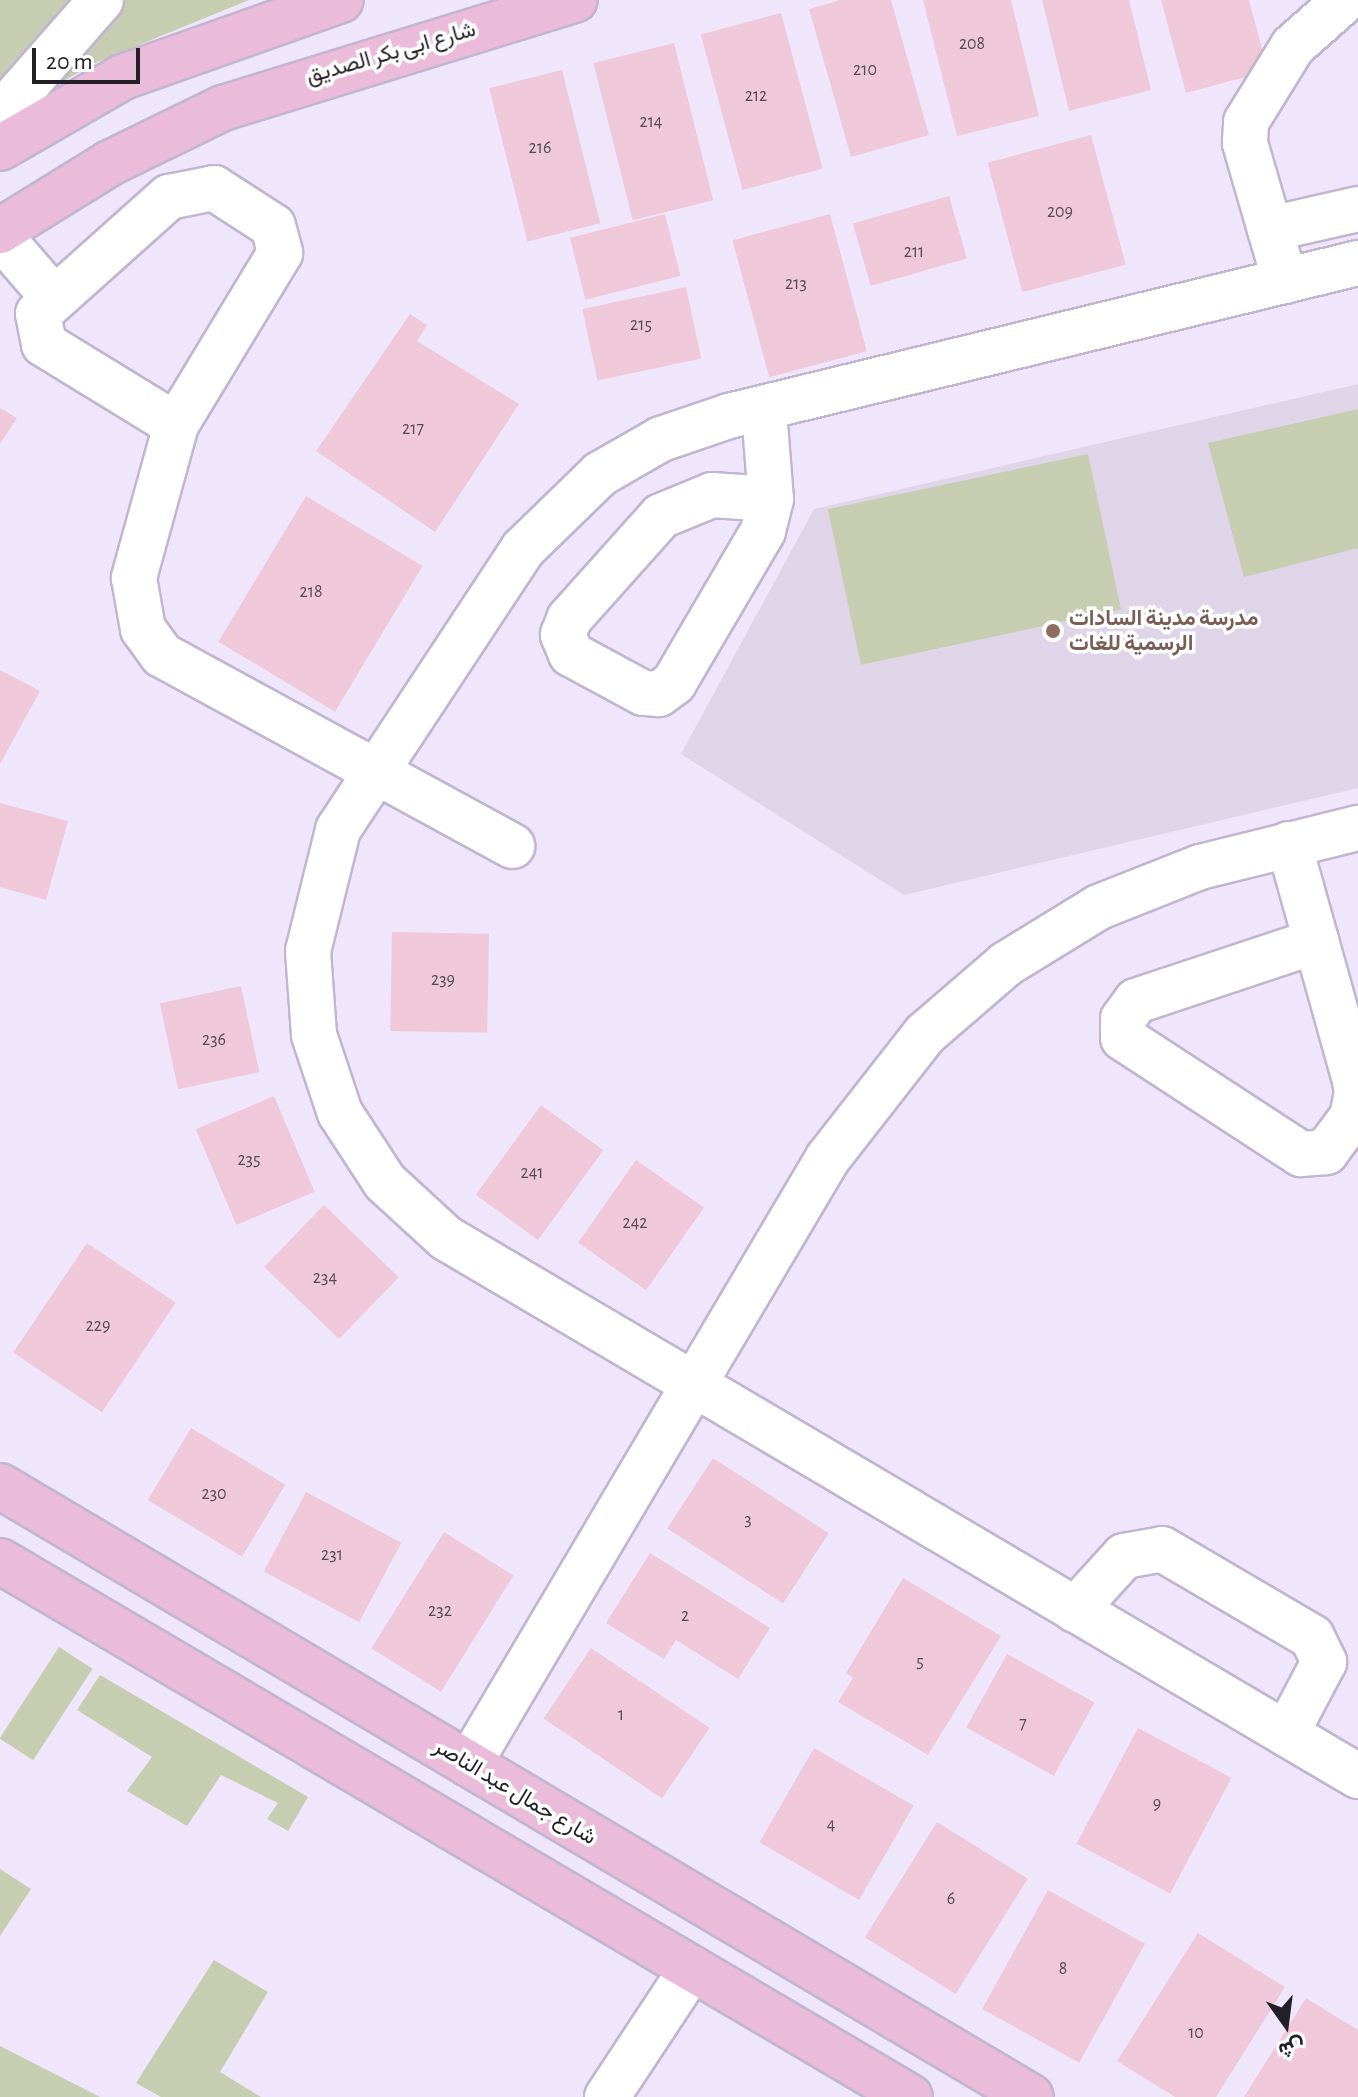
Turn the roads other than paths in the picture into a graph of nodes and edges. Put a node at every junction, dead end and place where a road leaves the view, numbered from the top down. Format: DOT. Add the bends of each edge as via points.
graph roads {
  1 [pos="101,0"];
  2 [pos="341,0"];
  3 [pos="575,0"];
  4 [pos="1345,0"];
  5 [pos="0,115"];
  6 [pos="0,148"];
  7 [pos="1358,209"];
  8 [pos="1270,229"];
  9 [pos="0,234"];
  10 [pos="1358,263"];
  11 [pos="1285,281"];
  12 [pos="52,296"];
  13 [pos="764,411"];
  14 [pos="176,425"];
  15 [pos="771,499"];
  16 [pos="374,775"];
  17 [pos="1358,828"];
  18 [pos="1289,844"];
  19 [pos="512,846"];
  20 [pos="1316,941"];
  21 [pos="694,1386"];
  22 [pos="0,1486"];
  23 [pos="0,1561"];
  24 [pos="1075,1610"];
  25 [pos="1286,1734"];
  26 [pos="469,1764"];
  27 [pos="1358,1776"];
  28 [pos="692,1968"];
  29 [pos="607,2097"];
  30 [pos="910,2097"];
  31 [pos="1031,2097"];
  1 -- 5 [label="street"];
  2 -- 6 [label="main road" via="123,77"];
  3 -- 9 [label="main road, شارع ابى بكر الصديق" via="223,108 110,163"];
  4 -- 8 [label="street" via="1293,46 1250,106 1245,143"];
  7 -- 8 [label="street"];
  8 -- 11 [label="street"];
  9 -- 12 [label="street"];
  10 -- 11 [label="street"];
  11 -- 13 [label="street"];
  12 -- 14 [label="street" via="38,314 44,344"];
  12 -- 14 [label="street" via="183,190 231,193 273,226 276,262"];
  13 -- 15 [label="street"];
  13 -- 16 [label="street" via="661,439 572,497 523,549"];
  14 -- 16 [label="street" via="134,578 143,629 162,655"];
  15 -- 15 [label="street" via="763,531 667,690 643,693 571,654 563,635 569,619 661,516 712,495"];
  16 -- 19 [label="street"];
  16 -- 21 [label="street" via="323,869 308,951 314,1035 340,1113 385,1182 446,1238"];
  17 -- 18 [label="street"];
  18 -- 20 [label="street"];
  18 -- 21 [label="street" via="1200,867 1099,907 963,998 857,1114"];
  20 -- 20 [label="street" via="1357,1092 1352,1117 1326,1152 1301,1154 1123,1038 1123,1019 1136,1001"];
  21 -- 24 [label="street"];
  21 -- 26 [label="street"];
  22 -- 26 [label="main road, شارع جمال عبد الناصر"];
  23 -- 28 [label="main road"];
  24 -- 25 [label="street"];
  24 -- 25 [label="street" via="1124,1556 1162,1549 1312,1637 1324,1662"];
  25 -- 27 [label="street"];
  26 -- 31 [label="main road, شارع جمال عبد الناصر"];
  28 -- 29 [label="street"];
  28 -- 30 [label="main road"];
}
